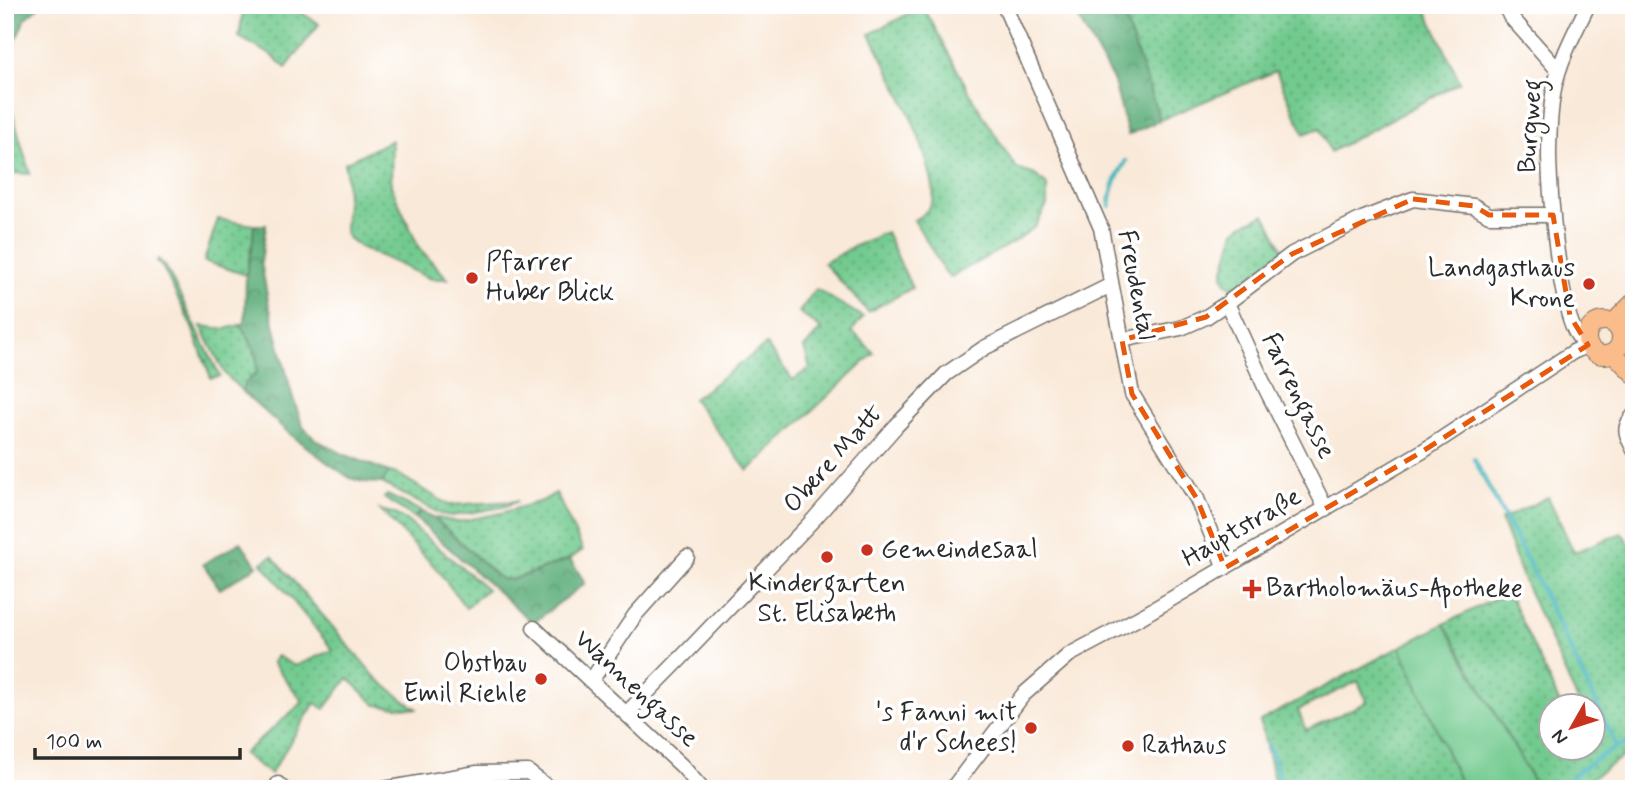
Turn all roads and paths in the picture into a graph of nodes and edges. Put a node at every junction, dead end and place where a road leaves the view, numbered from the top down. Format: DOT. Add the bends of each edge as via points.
graph roads {
  1 [pos="1004,5"];
  2 [pos="1505,5"];
  3 [pos="1588,5"];
  4 [pos="1558,70"];
  5 [pos="1553,215"];
  6 [pos="1111,285"];
  7 [pos="1634,302"];
  8 [pos="1227,303"];
  9 [pos="1613,323"];
  10 [pos="1122,340"];
  11 [pos="1587,343"];
  12 [pos="1615,352"];
  13 [pos="1634,373"];
  14 [pos="1634,415"];
  15 [pos="1634,450"];
  16 [pos="1325,509"];
  17 [pos="687,557"];
  18 [pos="1225,568"];
  19 [pos="534,628"];
  20 [pos="591,681"];
  21 [pos="627,713"];
  22 [pos="384,789"];
  23 [pos="550,789"];
  24 [pos="702,789"];
  25 [pos="953,789"];
  1 -- 6 [label="street, Freudental" via="1101,228"];
  2 -- 4 [label="street"];
  3 -- 4 [label="street, Burgweg"];
  4 -- 5 [label="street, Burgweg" via="1549,158"];
  5 -- 8 [label="street" via="1489,215 1474,206 1412,199 1292,254"];
  5 -- 11 [label="street, Burgweg" via="1570,316 1574,330"];
  6 -- 10 [label="street, Freudental"];
  6 -- 21 [label="street, Obere Matt" via="984,348 946,374"];
  7 -- 9 [label="main road"];
  8 -- 10 [label="street" via="1181,328"];
  8 -- 16 [label="street, Farrengasse"];
  9 -- 11 [label="main road" via="1602,321 1592,326"];
  9 -- 12 [label="main road" via="1622,337"];
  10 -- 18 [label="street, Freudental" via="1132,394 1197,499"];
  11 -- 12 [label="main road" via="1600,355"];
  11 -- 16 [label="street, Hauptstraße"];
  12 -- 13 [label="main road"];
  14 -- 15 [label="street" via="1626,424"];
  16 -- 18 [label="street, Hauptstraße"];
  17 -- 20 [label="street" via="635,615"];
  18 -- 25 [label="street, Hauptstraße" via="1069,655 1023,695"];
  19 -- 20 [label="street, Wannengasse"];
  20 -- 21 [label="street, Wannengasse"];
  21 -- 24 [label="street, Wannengasse"];
  22 -- 23 [label="street" via="477,773 528,772"];
}
